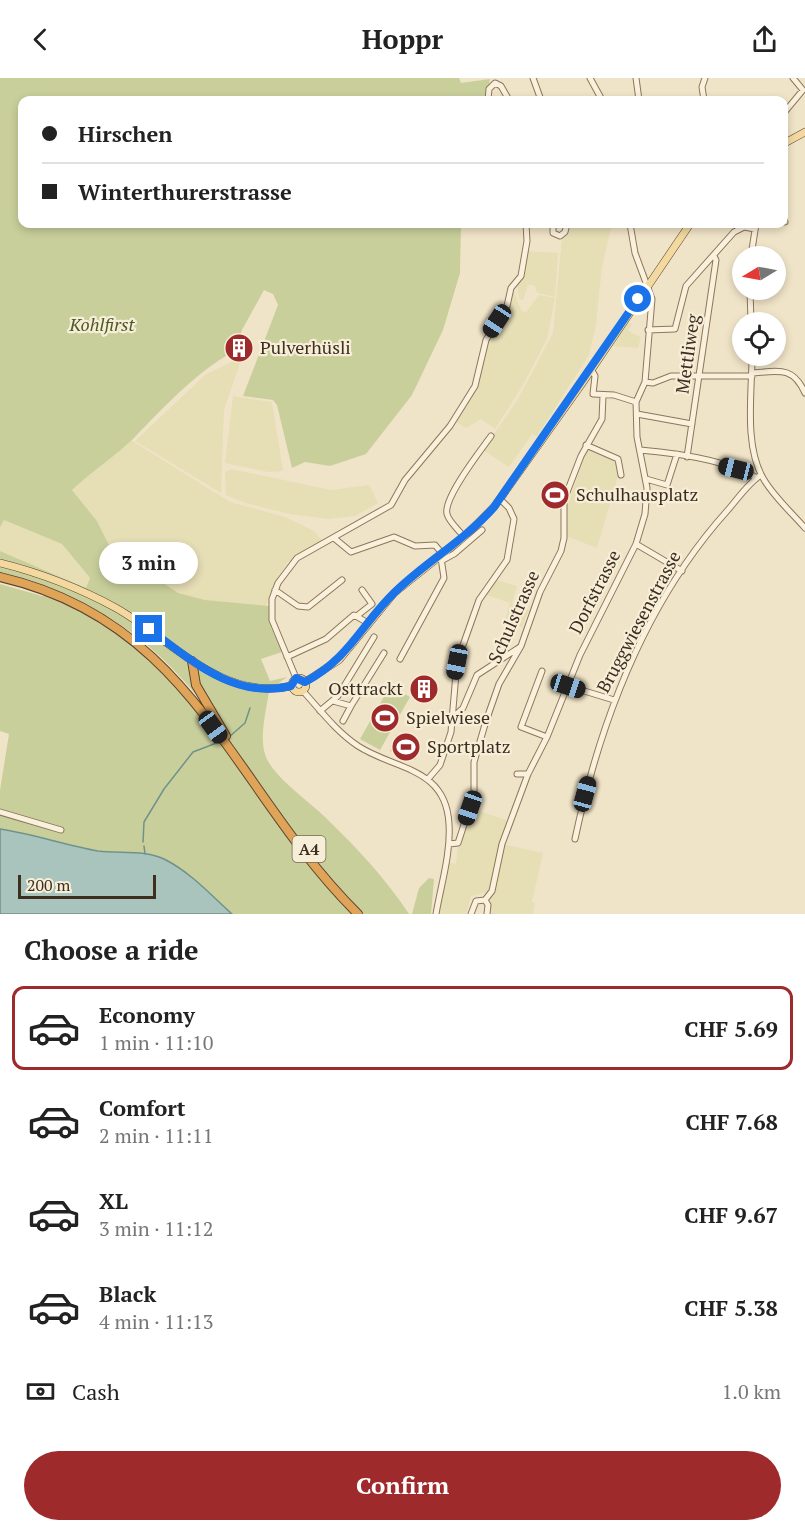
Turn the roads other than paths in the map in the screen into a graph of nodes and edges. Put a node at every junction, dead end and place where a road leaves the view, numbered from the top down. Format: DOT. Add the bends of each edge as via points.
graph roads {
  1 [pos="533,78"];
  2 [pos="590,78"];
  3 [pos="636,78"];
  4 [pos="705,78"];
  5 [pos="793,78"];
  6 [pos="494,80"];
  7 [pos="489,96"];
  8 [pos="507,96"];
  9 [pos="540,96"];
  10 [pos="600,96"];
  11 [pos="638,96"];
  12 [pos="703,96"];
  13 [pos="788,108"];
  14 [pos="805,132"];
  15 [pos="788,141"];
  16 [pos="526,228"];
  17 [pos="553,228"];
  18 [pos="566,228"];
  19 [pos="631,228"];
  20 [pos="687,228"];
  21 [pos="744,228"];
  22 [pos="755,228"];
  23 [pos="752,246"];
  24 [pos="714,256"];
  25 [pos="647,286"];
  26 [pos="648,330"];
  27 [pos="752,366"];
  28 [pos="591,369"];
  29 [pos="752,375"];
  30 [pos="700,377"];
  31 [pos="645,382"];
  32 [pos="805,393"];
  33 [pos="603,396"];
  34 [pos="636,402"];
  35 [pos="637,414"];
  36 [pos="692,424"];
  37 [pos="491,436"];
  38 [pos="586,446"];
  39 [pos="640,450"];
  40 [pos="677,454"];
  41 [pos="687,457"];
  42 [pos="621,475"];
  43 [pos="759,476"];
  44 [pos="646,479"];
  45 [pos="500,500"];
  46 [pos="805,528"];
  47 [pos="482,530"];
  48 [pos="464,537"];
  49 [pos="334,538"];
  50 [pos="636,544"];
  51 [pos="441,558"];
  52 [pos="0,563"];
  53 [pos="682,571"];
  54 [pos="0,577"];
  55 [pos="342,580"];
  56 [pos="275,590"];
  57 [pos="362,590"];
  58 [pos="358,615"];
  59 [pos="368,623"];
  60 [pos="374,637"];
  61 [pos="521,646"];
  62 [pos="384,652"];
  63 [pos="287,657"];
  64 [pos="400,659"];
  65 [pos="192,664"];
  66 [pos="542,671"];
  67 [pos="296,678"];
  68 [pos="305,682"];
  69 [pos="291,686"];
  70 [pos="568,686"];
  71 [pos="303,691"];
  72 [pos="614,700"];
  73 [pos="333,701"];
  74 [pos="351,706"];
  75 [pos="320,711"];
  76 [pos="453,717"];
  77 [pos="343,721"];
  78 [pos="216,725"];
  79 [pos="547,737"];
  80 [pos="234,752"];
  81 [pos="517,774"];
  82 [pos="528,774"];
  83 [pos="428,779"];
  84 [pos="0,812"];
  85 [pos="61,830"];
  86 [pos="575,839"];
  87 [pos="448,844"];
  88 [pos="485,900"];
  89 [pos="358,914"];
  90 [pos="366,914"];
  91 [pos="435,914"];
  92 [pos="471,914"];
  93 [pos="487,914"];
  1 -- 9 [label="street"];
  2 -- 10 [label="street"];
  3 -- 11 [label="street"];
  4 -- 12 [label="street"];
  5 -- 13 [label="street" via="803,90"];
  6 -- 7 [label="street"];
  6 -- 8 [label="street"];
  14 -- 15 [label="main road"];
  16 -- 49 [label="street" via="521,276 511,288 507,306 486,340 478,377 467,399 405,480 392,505"];
  17 -- 18 [label="street" via="560,236"];
  19 -- 25 [label="street, Dorfstrasse"];
  20 -- 25 [label="main road"];
  21 -- 24 [label="street"];
  22 -- 23 [label="street"];
  24 -- 26 [label="street" via="686,286 675,329"];
  24 -- 30 [label="street, Mettliweg"];
  25 -- 26 [label="street, Dorfstrasse" via="652,299"];
  25 -- 28 [label="main road"];
  26 -- 31 [label="street, Dorfstrasse"];
  27 -- 29 [label="street"];
  28 -- 33 [label="street" via="595,376 593,394"];
  28 -- 45 [label="main road"];
  29 -- 30 [label="street"];
  29 -- 32 [label="street" via="792,374"];
  29 -- 43 [label="street" via="753,438"];
  30 -- 31 [label="street" via="671,376"];
  30 -- 36 [label="street, Mettliweg"];
  31 -- 34 [label="street, Dorfstrasse"];
  33 -- 34 [label="street"];
  33 -- 38 [label="street, Schulstrasse" via="602,419"];
  34 -- 35 [label="street, Dorfstrasse"];
  35 -- 36 [label="street"];
  35 -- 39 [label="street, Dorfstrasse"];
  36 -- 41 [label="street, Mettliweg"];
  37 -- 48 [label="street" via="447,506 448,517"];
  38 -- 42 [label="street" via="618,459"];
  38 -- 61 [label="street, Schulstrasse" via="564,500 561,551 540,592"];
  39 -- 40 [label="street"];
  39 -- 44 [label="street, Dorfstrasse"];
  40 -- 41 [label="street"];
  40 -- 44 [label="street" via="667,485"];
  41 -- 43 [label="street"];
  43 -- 46 [label="street"];
  43 -- 53 [label="street, Bruggwiesenstrasse" via="693,552"];
  44 -- 50 [label="street, Dorfstrasse" via="646,507"];
  45 -- 48 [label="main road"];
  45 -- 76 [label="street" via="514,519 507,560 479,600 461,652 454,679"];
  47 -- 51 [label="street" via="459,550"];
  48 -- 51 [label="main road"];
  49 -- 51 [label="street" via="346,550 356,552 393,537 408,544 435,546"];
  49 -- 56 [label="street" via="297,558 283,573"];
  50 -- 53 [label="street"];
  50 -- 70 [label="street, Dorfstrasse"];
  51 -- 59 [label="main road" via="393,593"];
  51 -- 64 [label="street" via="445,572 441,584"];
  52 -- 65 [label="main road" via="45,576 102,601 149,629"];
  53 -- 72 [label="street, Bruggwiesenstrasse"];
  54 -- 78 [label="highway, A4" via="49,592 92,612 154,656"];
  55 -- 56 [label="street" via="308,607 298,606"];
  56 -- 63 [label="street" via="272,620"];
  57 -- 58 [label="street" via="372,604"];
  58 -- 59 [label="street"];
  58 -- 63 [label="street" via="351,616 326,639"];
  59 -- 68 [label="main road" via="339,660"];
  60 -- 73 [label="street"];
  61 -- 76 [label="street" via="477,675 463,708"];
  61 -- 87 [label="street, Schulstrasse" via="500,684 486,722 474,762 474,794 458,843"];
  62 -- 74 [label="street"];
  63 -- 67 [label="street"];
  65 -- 69 [label="main road" via="233,683 267,690"];
  65 -- 78 [label="highway" via="196,685"];
  66 -- 79 [label="street" via="521,727"];
  67 -- 68 [label="main road"];
  67 -- 69 [label="main road"];
  68 -- 71 [label="main road"];
  69 -- 71 [label="main road" via="297,692"];
  70 -- 72 [label="street"];
  70 -- 79 [label="street, Dorfstrasse"];
  71 -- 75 [label="street"];
  72 -- 86 [label="street, Bruggwiesenstrasse"];
  73 -- 74 [label="street"];
  73 -- 75 [label="street"];
  74 -- 77 [label="street"];
  75 -- 83 [label="street" via="358,746"];
  76 -- 83 [label="street" via="440,765"];
  78 -- 80 [label="highway, A4"];
  78 -- 80 [label="highway, A4"];
  79 -- 82 [label="street, Dorfstrasse"];
  80 -- 89 [label="highway, A4" via="312,861"];
  80 -- 90 [label="highway, A4" via="315,858"];
  81 -- 82 [label="street"];
  82 -- 88 [label="street, Dorfstrasse" via="502,844 492,891"];
  83 -- 87 [label="street" via="447,811"];
  84 -- 85 [label="street"];
  87 -- 91 [label="street"];
  88 -- 92 [label="street" via="477,900"];
  88 -- 93 [label="street"];
}
